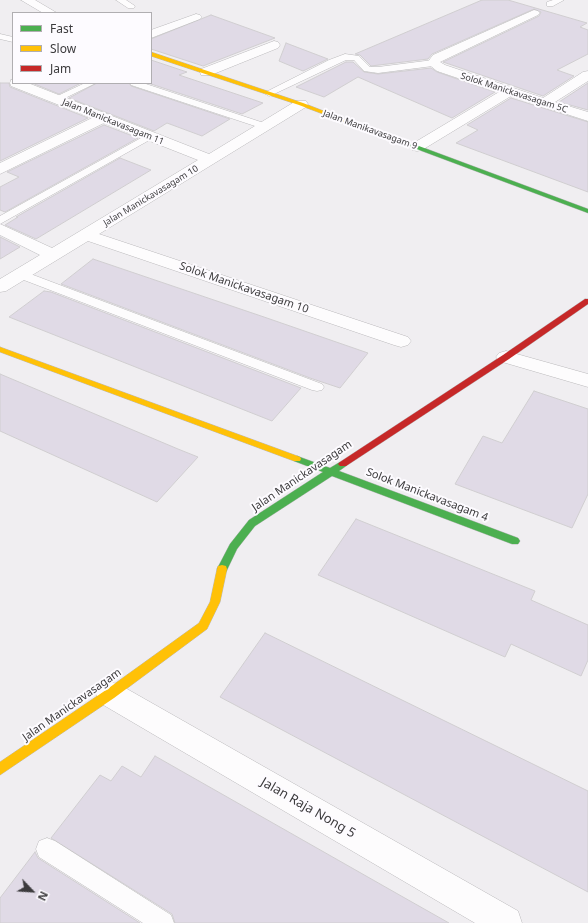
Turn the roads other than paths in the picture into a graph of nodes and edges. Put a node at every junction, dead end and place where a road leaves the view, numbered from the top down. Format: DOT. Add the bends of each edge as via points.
graph roads {
  1 [pos="27,0"];
  2 [pos="120,0"];
  3 [pos="560,0"];
  4 [pos="550,4"];
  5 [pos="132,6"];
  6 [pos="49,12"];
  7 [pos="534,13"];
  8 [pos="196,17"];
  9 [pos="152,34"];
  10 [pos="0,36"];
  11 [pos="12,40"];
  12 [pos="274,45"];
  13 [pos="152,55"];
  14 [pos="437,66"];
  15 [pos="206,72"];
  16 [pos="588,75"];
  17 [pos="18,84"];
  18 [pos="90,84"];
  19 [pos="137,84"];
  20 [pos="509,91"];
  21 [pos="268,93"];
  22 [pos="56,99"];
  23 [pos="544,102"];
  24 [pos="301,104"];
  25 [pos="588,117"];
  26 [pos="102,118"];
  27 [pos="264,126"];
  28 [pos="150,136"];
  29 [pos="417,146"];
  30 [pos="211,160"];
  31 [pos="0,169"];
  32 [pos="588,210"];
  33 [pos="0,221"];
  34 [pos="0,229"];
  35 [pos="87,235"];
  36 [pos="53,255"];
  37 [pos="20,274"];
  38 [pos="0,287"];
  39 [pos="588,301"];
  40 [pos="401,340"];
  41 [pos="0,349"];
  42 [pos="506,356"];
  43 [pos="588,381"];
  44 [pos="317,387"];
  45 [pos="330,471"];
  46 [pos="515,541"];
  47 [pos="110,694"];
  48 [pos="0,769"];
  49 [pos="48,848"];
  50 [pos="163,923"];
  51 [pos="506,923"];
  1 -- 6 [label="street"];
  2 -- 5 [label="lane"];
  3 -- 4 [label="lane"];
  7 -- 14 [label="street" via="437,58"];
  8 -- 9 [label="street"];
  10 -- 11 [label="lane"];
  12 -- 15 [label="street"];
  13 -- 15 [label="street, Jalan Manikavasagam 9"];
  14 -- 20 [label="street, Solok Manickavasagam 5C"];
  14 -- 21 [label="lane" via="367,69 356,58 345,57"];
  15 -- 21 [label="street, Jalan Manikavasagam 9"];
  16 -- 23 [label="street"];
  17 -- 22 [label="street, Jalan Manickavasagam 11"];
  18 -- 22 [label="lane"];
  19 -- 27 [label="lane"];
  20 -- 23 [label="street, Solok Manickavasagam 5C"];
  20 -- 29 [label="street"];
  21 -- 24 [label="street, Jalan Manikavasagam 9"];
  22 -- 26 [label="street, Jalan Manickavasagam 11"];
  23 -- 25 [label="street, Solok Manickavasagam 5C"];
  24 -- 27 [label="street, Jalan Manickavasagam 10"];
  24 -- 29 [label="street, Jalan Manikavasagam 9"];
  26 -- 28 [label="street, Jalan Manickavasagam 11"];
  26 -- 31 [label="street"];
  27 -- 30 [label="street, Jalan Manickavasagam 10"];
  28 -- 30 [label="street, Jalan Manickavasagam 11"];
  28 -- 33 [label="lane"];
  29 -- 32 [label="street, Jalan Manikavasagam 9"];
  30 -- 35 [label="street, Jalan Manickavasagam 10"];
  34 -- 36 [label="street"];
  35 -- 36 [label="street, Jalan Manickavasagam 10"];
  35 -- 40 [label="street, Solok Manickavasagam 10"];
  36 -- 37 [label="street, Jalan Manickavasagam 10"];
  37 -- 38 [label="street, Jalan Manickavasagam 10"];
  37 -- 44 [label="lane"];
  39 -- 42 [label="street, Jalan Manickavasagam"];
  41 -- 45 [label="street"];
  42 -- 43 [label="street"];
  42 -- 45 [label="street, Jalan Manickavasagam"];
  45 -- 46 [label="street, Solok Manickavasagam 4"];
  45 -- 47 [label="street, Jalan Manickavasagam" via="252,523 233,547 220,573 215,602 203,626"];
  47 -- 48 [label="street, Jalan Manickavasagam"];
  47 -- 51 [label="street, Jalan Raja Nong 5"];
  49 -- 50 [label="lane"];
}
